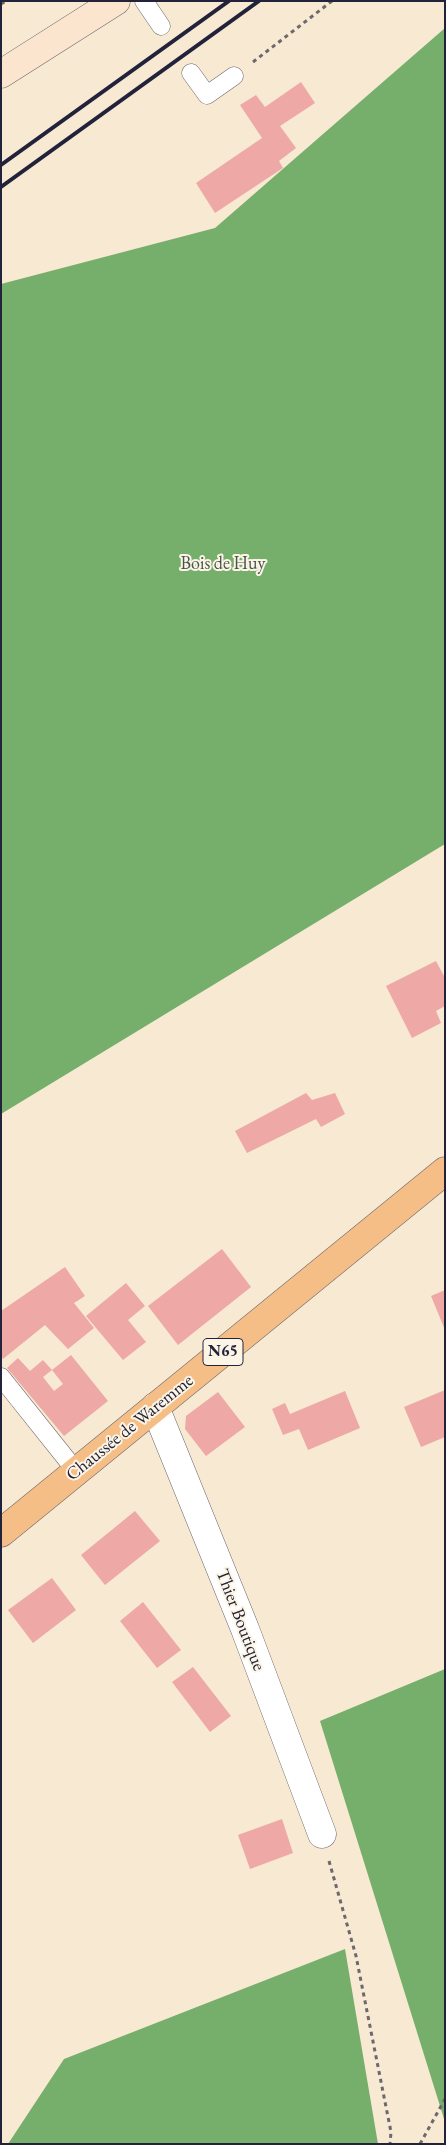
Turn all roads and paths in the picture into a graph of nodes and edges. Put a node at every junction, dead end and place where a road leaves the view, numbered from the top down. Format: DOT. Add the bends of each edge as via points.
graph roads {
  1 [pos="6,1"];
  2 [pos="116,1"];
  3 [pos="144,1"];
  4 [pos="332,1"];
  5 [pos="1,4"];
  6 [pos="161,26"];
  7 [pos="191,73"];
  8 [pos="1,74"];
  9 [pos="234,76"];
  10 [pos="445,1171"];
  11 [pos="1,1377"];
  12 [pos="155,1407"];
  13 [pos="76,1472"];
  14 [pos="1,1533"];
  15 [pos="322,1834"];
  16 [pos="445,2099"];
  17 [pos="390,2144"];
  18 [pos="420,2144"];
  1 -- 5 [label="path"];
  2 -- 8 [label="main road"];
  3 -- 6 [label="lane"];
  4 -- 9 [label="path"];
  7 -- 9 [label="lane" via="207,94"];
  10 -- 12 [label="main road, Chaussée de Waremme / N65"];
  11 -- 13 [label="lane"];
  12 -- 13 [label="main road, Chaussée de Waremme / N65"];
  12 -- 15 [label="street, Thier Boutique"];
  13 -- 14 [label="main road, Chaussée de Waremme / N65"];
  15 -- 17 [label="path" via="356,1956 391,2132"];
  16 -- 18 [label="path"];
}
